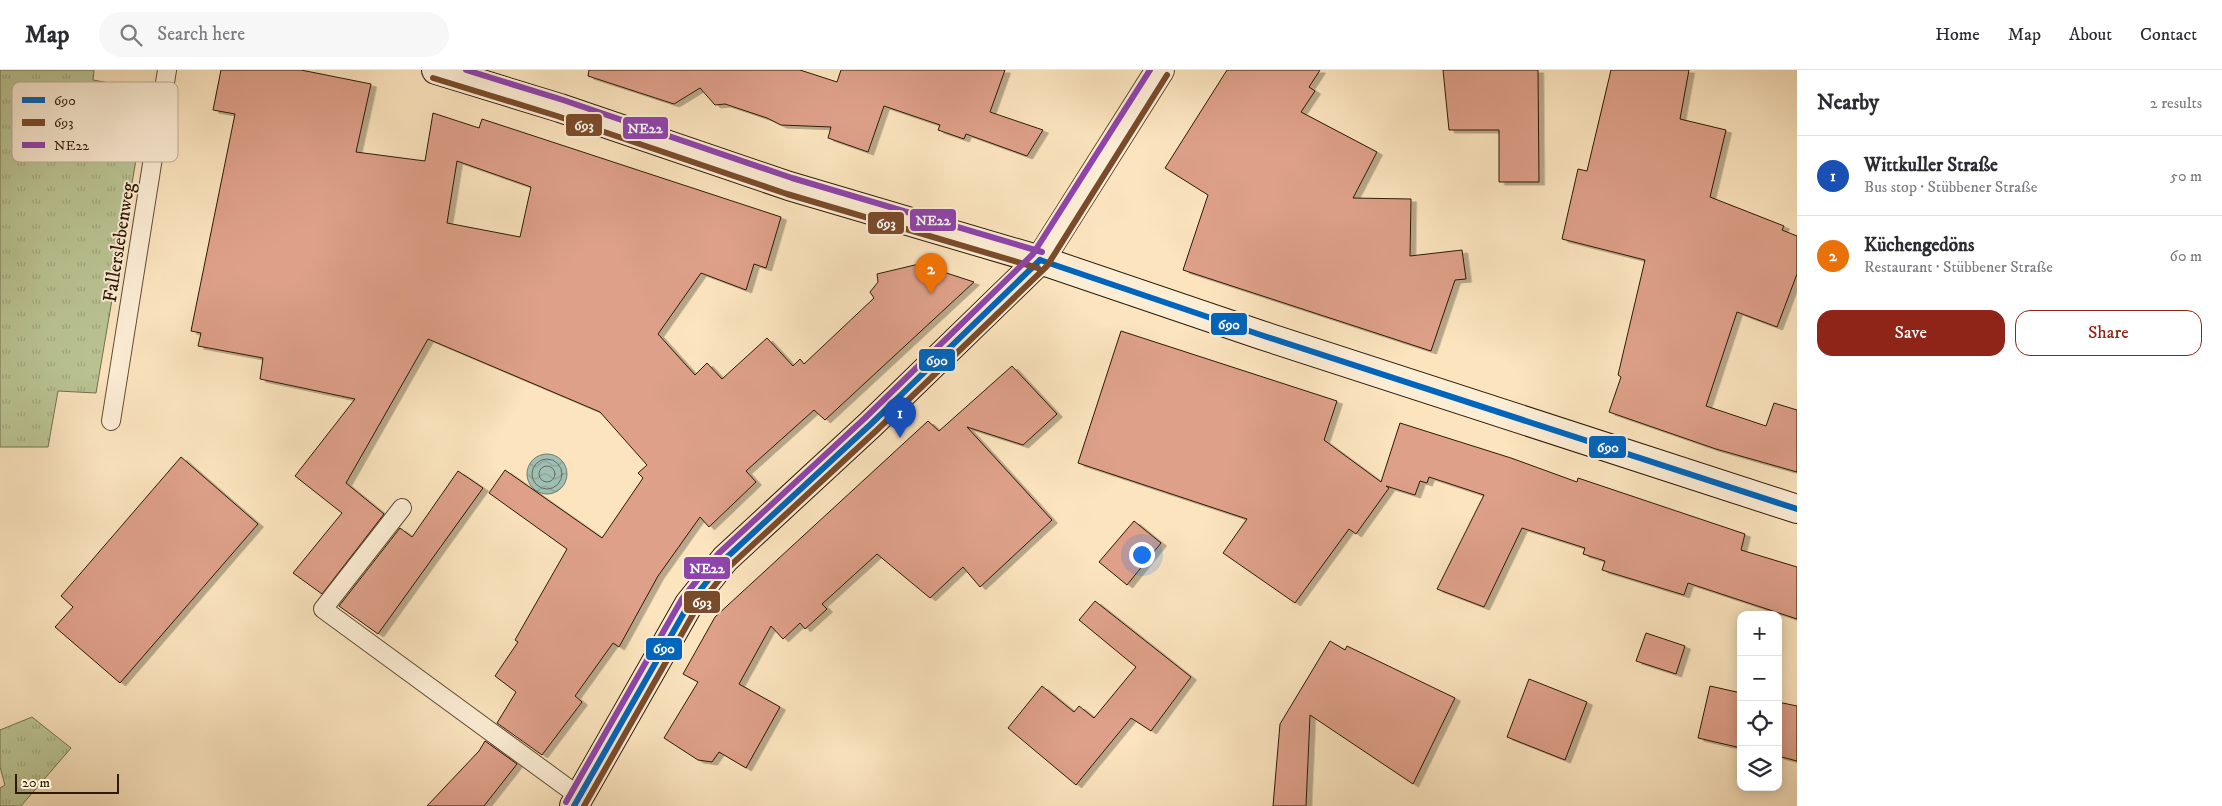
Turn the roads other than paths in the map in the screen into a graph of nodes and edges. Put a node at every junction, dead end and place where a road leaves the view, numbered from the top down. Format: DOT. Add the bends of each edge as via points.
graph roads {
  1 [pos="436,70"];
  2 [pos="1160,70"];
  3 [pos="152,162"];
  4 [pos="1040,260"];
  5 [pos="111,421"];
  6 [pos="402,508"];
  7 [pos="1797,509"];
  8 [pos="577,801"];
  1 -- 4 [label="main road" via="560,108 789,186"];
  2 -- 4 [label="main road"];
  3 -- 5 [label="lane, Fallerslebenweg"];
  4 -- 7 [label="main road"];
  4 -- 8 [label="main road" via="871,424 725,559 689,604"];
  6 -- 8 [label="lane" via="323,609"];
}
